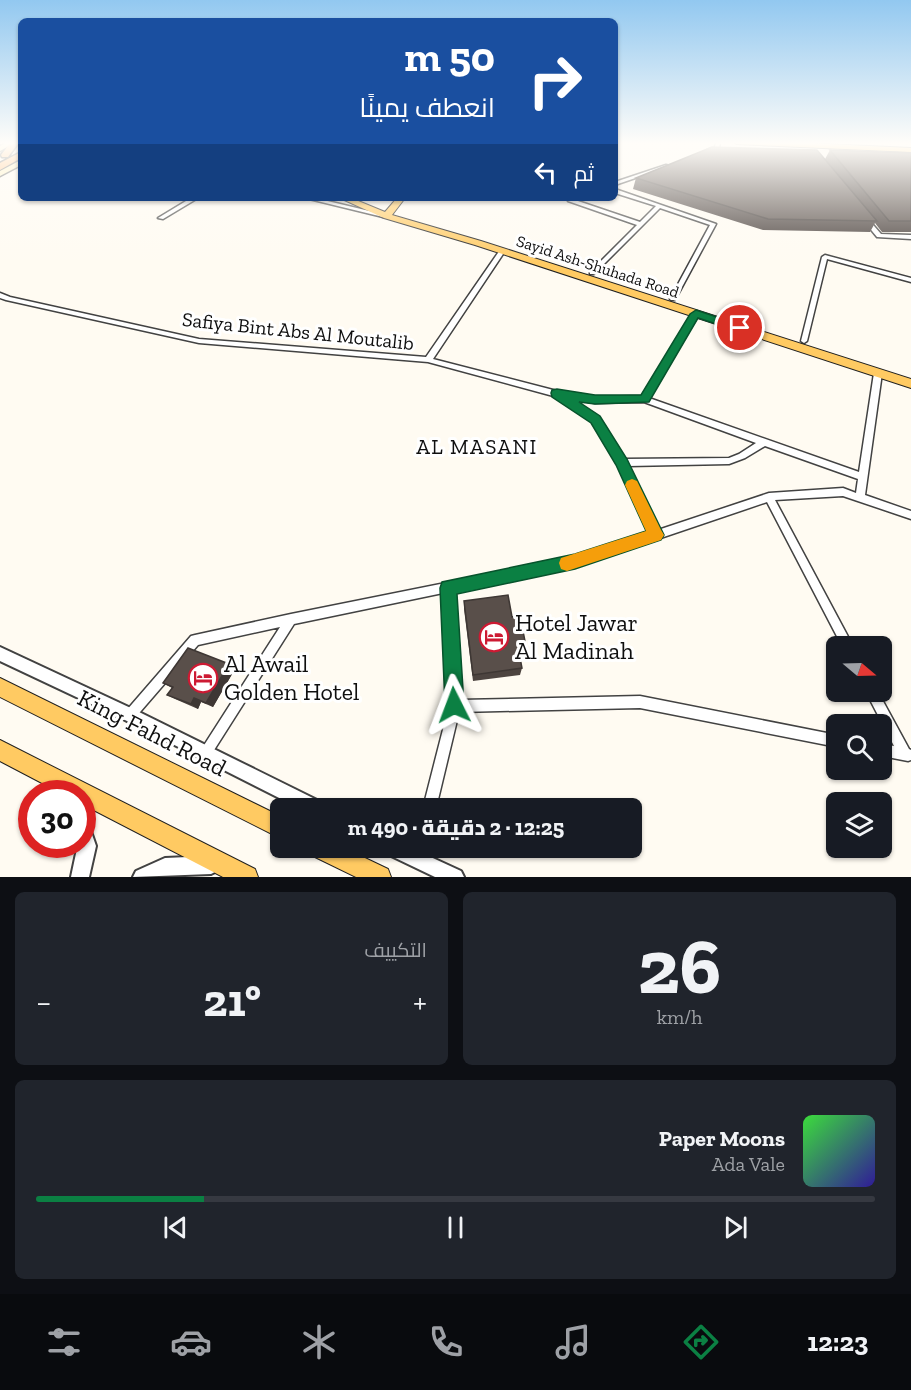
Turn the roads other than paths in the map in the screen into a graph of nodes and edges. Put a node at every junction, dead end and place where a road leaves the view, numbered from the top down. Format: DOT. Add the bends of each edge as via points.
graph roads {
  1 [pos="618,192"];
  2 [pos="190,201"];
  3 [pos="324,201"];
  4 [pos="353,201"];
  5 [pos="367,201"];
  6 [pos="399,201"];
  7 [pos="573,201"];
  8 [pos="659,206"];
  9 [pos="389,213"];
  10 [pos="161,218"];
  11 [pos="864,218"];
  12 [pos="641,224"];
  13 [pos="911,237"];
  14 [pos="502,250"];
  15 [pos="592,273"];
  16 [pos="911,280"];
  17 [pos="0,295"];
  18 [pos="673,299"];
  19 [pos="696,314"];
  20 [pos="804,341"];
  21 [pos="428,360"];
  22 [pos="878,373"];
  23 [pos="911,376"];
  24 [pos="911,384"];
  25 [pos="557,393"];
  26 [pos="644,399"];
  27 [pos="764,442"];
  28 [pos="622,463"];
  29 [pos="862,477"];
  30 [pos="860,496"];
  31 [pos="769,497"];
  32 [pos="911,515"];
  33 [pos="656,535"];
  34 [pos="448,588"];
  35 [pos="291,619"];
  36 [pos="843,636"];
  37 [pos="0,654"];
  38 [pos="0,687"];
  39 [pos="878,702"];
  40 [pos="454,705"];
  41 [pos="130,715"];
  42 [pos="826,739"];
  43 [pos="0,750"];
  44 [pos="892,752"];
  45 [pos="205,754"];
  46 [pos="908,755"];
  47 [pos="50,780"];
  48 [pos="295,798"];
  49 [pos="431,798"];
  50 [pos="96,803"];
  51 [pos="270,822"];
  52 [pos="84,858"];
  53 [pos="341,858"];
  54 [pos="426,858"];
  55 [pos="223,865"];
  56 [pos="80,877"];
  57 [pos="142,877"];
  58 [pos="247,877"];
  59 [pos="380,877"];
  60 [pos="455,877"];
  1 -- 8 [label="street"];
  2 -- 10 [label="street"];
  3 -- 9 [label="street"];
  4 -- 9 [label="main road, Sayid Ash-Shuhada Road"];
  5 -- 9 [label="main road, Sayid Ash-Shuhada Road"];
  6 -- 9 [label="main road"];
  7 -- 12 [label="street"];
  8 -- 12 [label="street"];
  8 -- 18 [label="street" via="713,224"];
  9 -- 14 [label="main road, Sayid Ash-Shuhada Road"];
  9 -- 15 [label="main road, Sayid Ash-Shuhada Road"];
  11 -- 13 [label="street" via="879,236"];
  12 -- 15 [label="street"];
  14 -- 19 [label="main road, Sayid Ash-Shuhada Road"];
  14 -- 21 [label="street"];
  15 -- 18 [label="main road, Sayid Ash-Shuhada Road"];
  16 -- 20 [label="street" via="825,257"];
  17 -- 21 [label="street, Safiya Bint Abs Al Moutalib" via="199,341"];
  18 -- 20 [label="main road, Sayid Ash-Shuhada Road"];
  19 -- 22 [label="main road, Sayid Ash-Shuhada Road"];
  19 -- 26 [label="street"];
  20 -- 23 [label="main road, Sayid Ash-Shuhada Road"];
  21 -- 25 [label="street, Safiya Bint Abs Al Moutalib"];
  22 -- 24 [label="main road, Sayid Ash-Shuhada Road"];
  22 -- 29 [label="street"];
  25 -- 26 [label="street, Safiya Bint Abs Al Moutalib" via="595,400"];
  25 -- 28 [label="street" via="596,420"];
  26 -- 27 [label="street"];
  27 -- 28 [label="street" via="729,461"];
  27 -- 29 [label="street"];
  28 -- 33 [label="street"];
  29 -- 30 [label="street"];
  30 -- 31 [label="street" via="843,492"];
  30 -- 32 [label="street"];
  31 -- 33 [label="street"];
  31 -- 36 [label="street"];
  33 -- 34 [label="street" via="575,562"];
  34 -- 35 [label="street"];
  34 -- 40 [label="street"];
  35 -- 41 [label="street" via="195,640"];
  35 -- 45 [label="street"];
  37 -- 41 [label="street"];
  38 -- 51 [label="main road, King Fahd Road"];
  39 -- 46 [label="street"];
  40 -- 42 [label="street" via="640,702"];
  40 -- 49 [label="street"];
  41 -- 45 [label="street"];
  43 -- 47 [label="main road"];
  44 -- 46 [label="street"];
  45 -- 48 [label="street"];
  50 -- 55 [label="main road"];
  52 -- 56 [label="street"];
  53 -- 59 [label="main road"];
  54 -- 60 [label="street"];
  55 -- 57 [label="street" via="165,867"];
  55 -- 58 [label="main road"];
}
